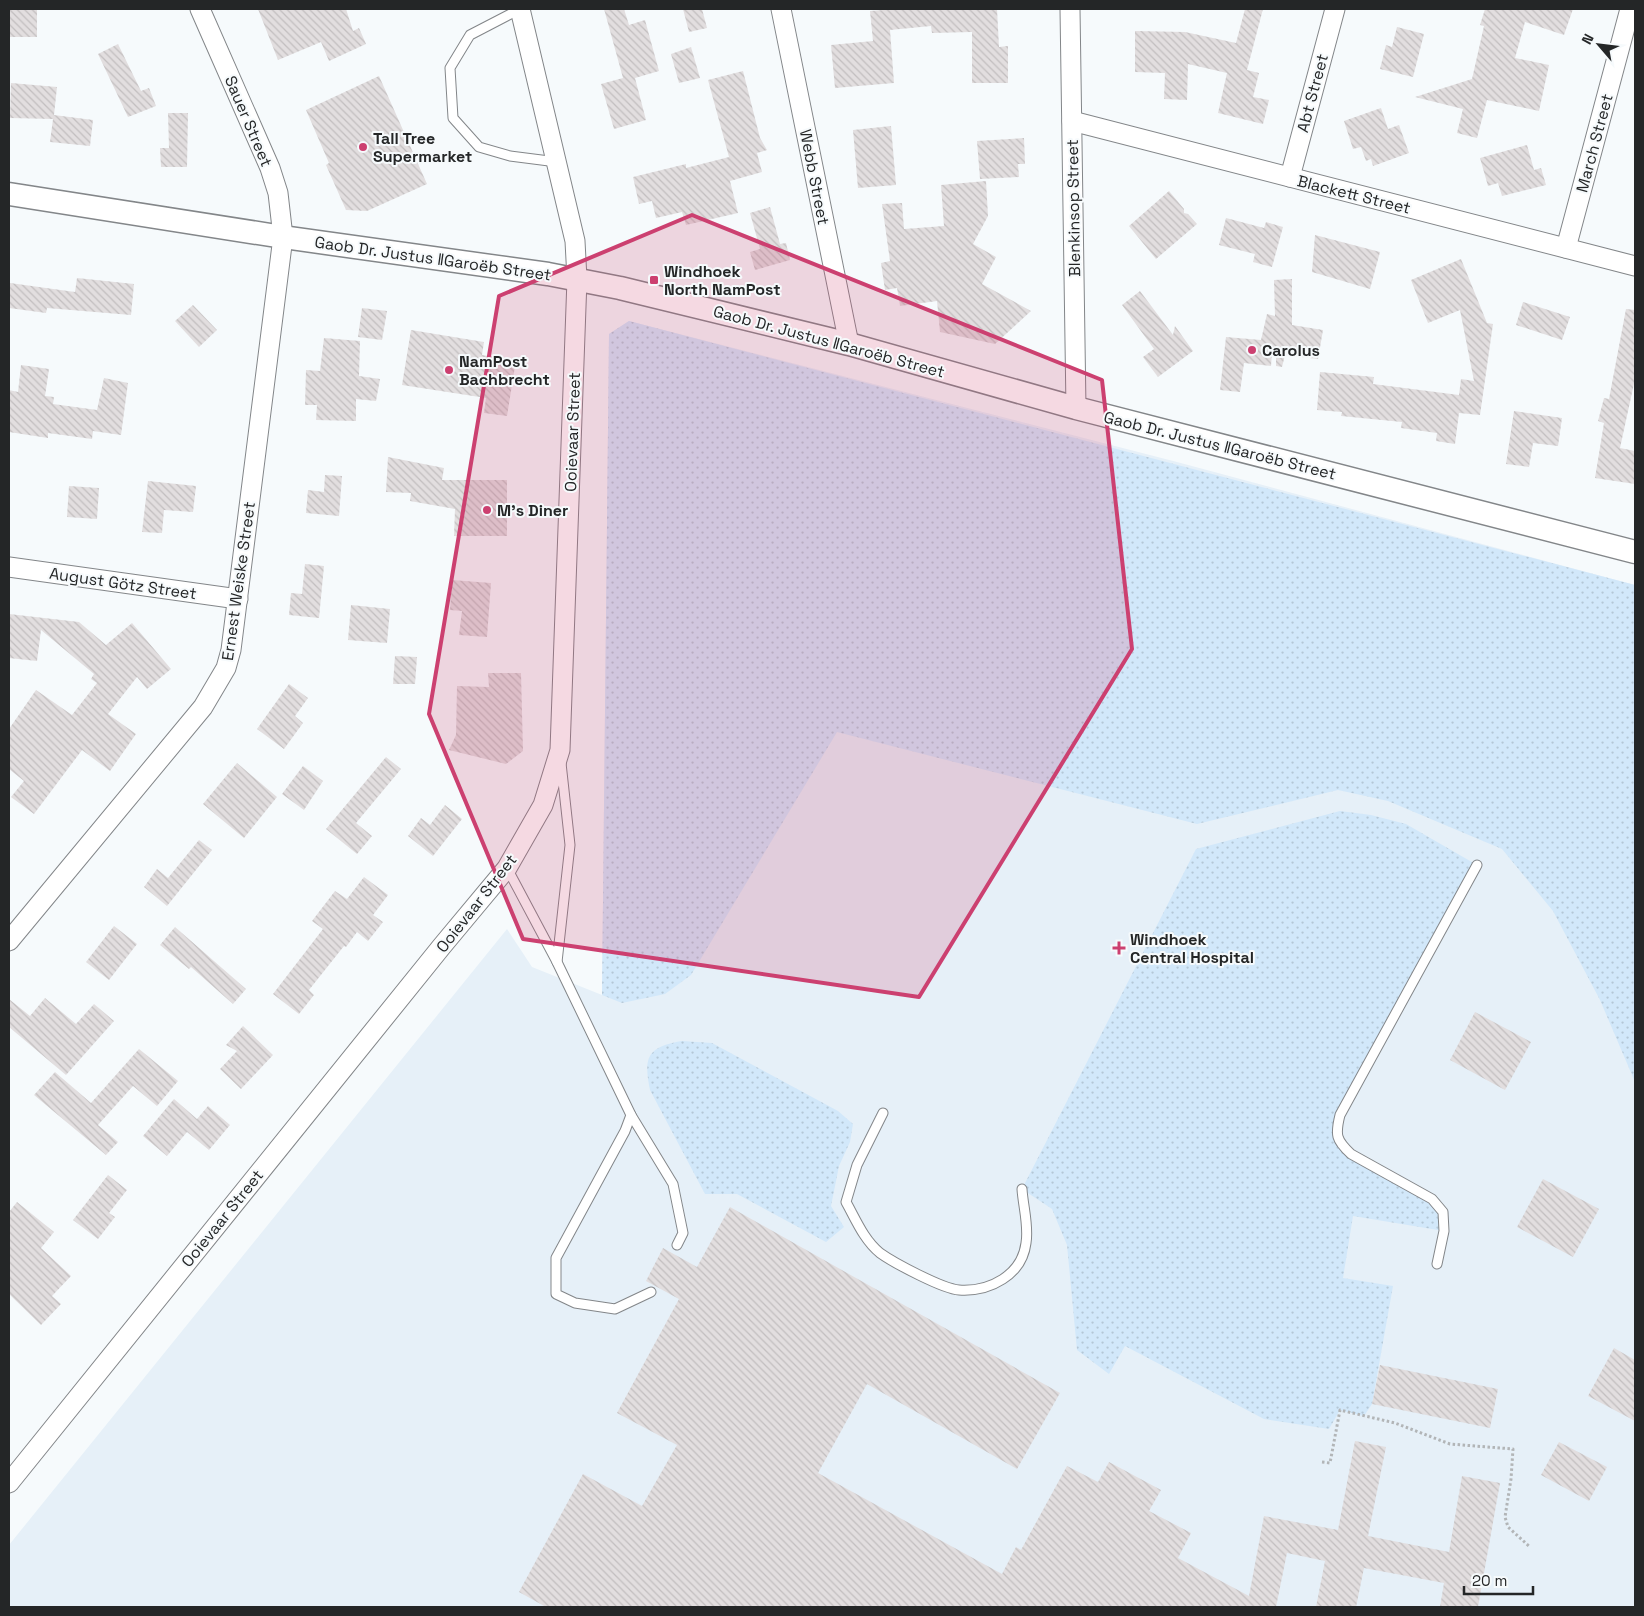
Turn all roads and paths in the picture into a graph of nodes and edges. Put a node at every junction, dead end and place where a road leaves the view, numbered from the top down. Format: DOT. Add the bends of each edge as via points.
graph roads {
  1 [pos="200,9"];
  2 [pos="520,9"];
  3 [pos="781,9"];
  4 [pos="1070,9"];
  5 [pos="1335,9"];
  6 [pos="1630,9"];
  7 [pos="1072,121"];
  8 [pos="556,162"];
  9 [pos="1290,177"];
  10 [pos="9,194"];
  11 [pos="283,237"];
  12 [pos="1566,248"];
  13 [pos="1635,266"];
  14 [pos="577,279"];
  15 [pos="849,344"];
  16 [pos="1076,408"];
  17 [pos="1635,552"];
  18 [pos="9,567"];
  19 [pos="238,599"];
  20 [pos="560,750"];
  21 [pos="1477,865"];
  22 [pos="507,868"];
  23 [pos="9,941"];
  24 [pos="557,962"];
  25 [pos="883,1113"];
  26 [pos="631,1115"];
  27 [pos="1022,1189"];
  28 [pos="677,1245"];
  29 [pos="1437,1264"];
  30 [pos="651,1292"];
  31 [pos="1322,1462"];
  32 [pos="9,1483"];
  33 [pos="1530,1547"];
  1 -- 11 [label="street, Sauer Street" via="270,168 278,193"];
  2 -- 8 [label="street, Ooievaar Street"];
  2 -- 8 [label="lane" via="470,35 450,68 453,118 479,147 510,156"];
  3 -- 15 [label="street, Webb Street"];
  4 -- 7 [label="street, Blenkinsop Street"];
  5 -- 9 [label="street, Abt Street"];
  6 -- 12 [label="street, March Street"];
  7 -- 9 [label="street, Blackett Street"];
  7 -- 16 [label="street, Blenkinsop Street"];
  8 -- 14 [label="street, Ooievaar Street" via="575,241"];
  9 -- 12 [label="street, Blackett Street"];
  10 -- 11 [label="street, Gaob Dr. Justus ǁGaroëb Street"];
  11 -- 14 [label="street, Gaob Dr. Justus ǁGaroëb Street"];
  11 -- 19 [label="street, Ernest Weiske Street"];
  12 -- 13 [label="street, Blackett Street"];
  14 -- 15 [label="street, Gaob Dr. Justus ǁGaroëb Street"];
  14 -- 20 [label="street, Ooievaar Street"];
  15 -- 16 [label="street, Gaob Dr. Justus ǁGaroëb Street"];
  16 -- 17 [label="street, Gaob Dr. Justus ǁGaroëb Street"];
  18 -- 19 [label="street, August Götz Street"];
  19 -- 23 [label="street, Ernest Weiske Street" via="226,668 207,701"];
  20 -- 22 [label="street, Ooievaar Street" via="543,805"];
  20 -- 24 [label="lane" via="570,844"];
  21 -- 29 [label="lane" via="1340,1115 1336,1132 1341,1145 1351,1154 1432,1200 1444,1212 1444,1232"];
  22 -- 24 [label="lane"];
  22 -- 32 [label="street, Ooievaar Street"];
  24 -- 26 [label="lane"];
  25 -- 27 [label="lane" via="857,1165 846,1202 867,1239 881,1253 930,1281 958,1290 995,1285 1017,1268 1026,1242"];
  26 -- 28 [label="lane" via="672,1184 683,1233"];
  26 -- 30 [label="lane" via="556,1258 556,1294 575,1304 616,1309"];
  31 -- 33 [label="path" via="1330,1463 1340,1410 1395,1423 1450,1444 1512,1449 1505,1516 1508,1527"];
}
